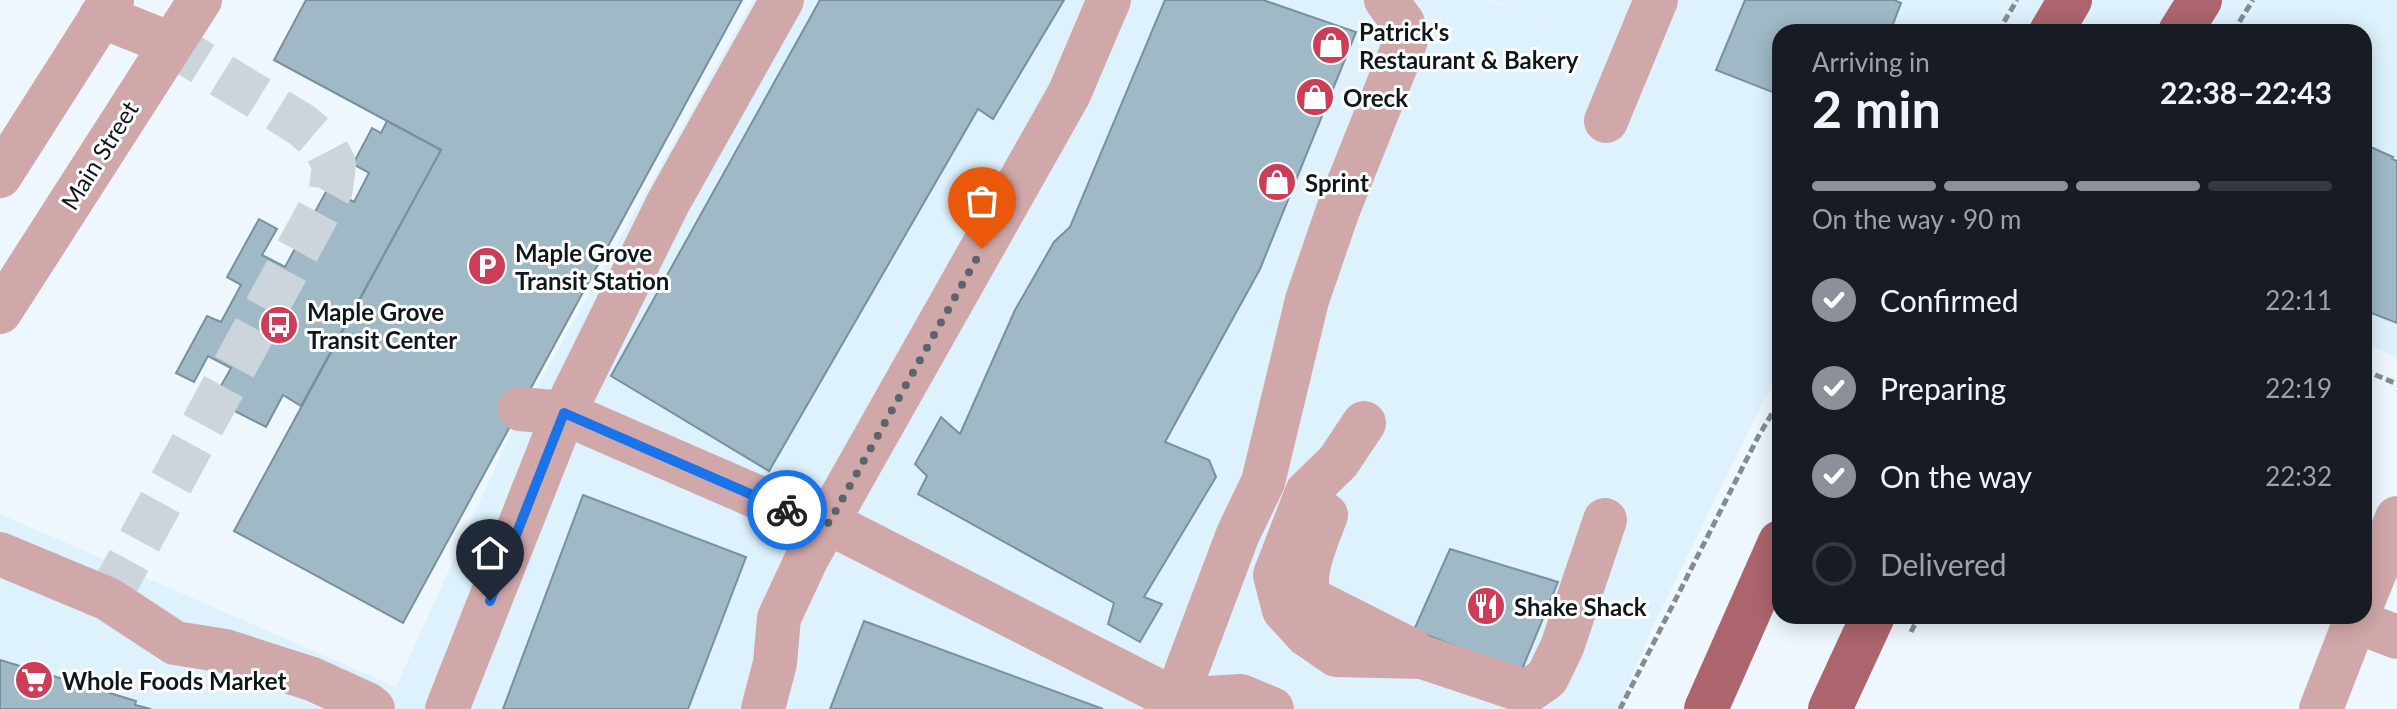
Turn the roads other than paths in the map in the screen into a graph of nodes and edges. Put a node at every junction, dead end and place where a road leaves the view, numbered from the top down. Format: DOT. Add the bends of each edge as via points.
graph roads {
  1 [pos="200,0"];
  2 [pos="782,0"];
  3 [pos="1109,0"];
  4 [pos="1386,0"];
  5 [pos="1656,0"];
  6 [pos="2070,0"];
  7 [pos="2200,0"];
  8 [pos="106,8"];
  9 [pos="2056,24"];
  10 [pos="2185,24"];
  11 [pos="171,44"];
  12 [pos="1606,121"];
  13 [pos="0,176"];
  14 [pos="0,312"];
  15 [pos="527,395"];
  16 [pos="564,413"];
  17 [pos="1364,423"];
  18 [pos="2397,518"];
  19 [pos="1605,520"];
  20 [pos="829,523"];
  21 [pos="0,554"];
  22 [pos="1772,560"];
  23 [pos="2372,580"];
  24 [pos="2372,621"];
  25 [pos="1869,624"];
  26 [pos="2354,624"];
  27 [pos="2397,637"];
  28 [pos="1178,706"];
  29 [pos="373,709"];
  30 [pos="447,709"];
  31 [pos="763,709"];
  32 [pos="1272,709"];
  33 [pos="1706,709"];
  34 [pos="1830,709"];
  35 [pos="2321,709"];
  1 -- 11 [label="street, Main Street"];
  2 -- 16 [label="street" via="668,203"];
  3 -- 20 [label="street" via="1069,94"];
  4 -- 28 [label="street" via="1403,23 1406,40 1307,300 1263,482 1238,534"];
  5 -- 12 [label="street"];
  6 -- 9 [label="main road"];
  7 -- 10 [label="main road"];
  8 -- 11 [label="street"];
  8 -- 13 [label="street"];
  11 -- 14 [label="street, Main Street"];
  15 -- 16 [label="street"];
  16 -- 20 [label="street" via="794,513"];
  16 -- 30 [label="street"];
  17 -- 19 [label="street" via="1338,462 1307,492 1275,575 1284,610 1336,655 1422,657 1527,692 1547,678 1562,647"];
  18 -- 23 [label="street"];
  20 -- 28 [label="street"];
  20 -- 31 [label="street" via="779,618"];
  21 -- 29 [label="street" via="108,599 175,643 225,651 312,679"];
  22 -- 33 [label="main road"];
  24 -- 27 [label="street"];
  25 -- 34 [label="main road"];
  26 -- 35 [label="street"];
  28 -- 32 [label="street" via="1241,696"];
}
